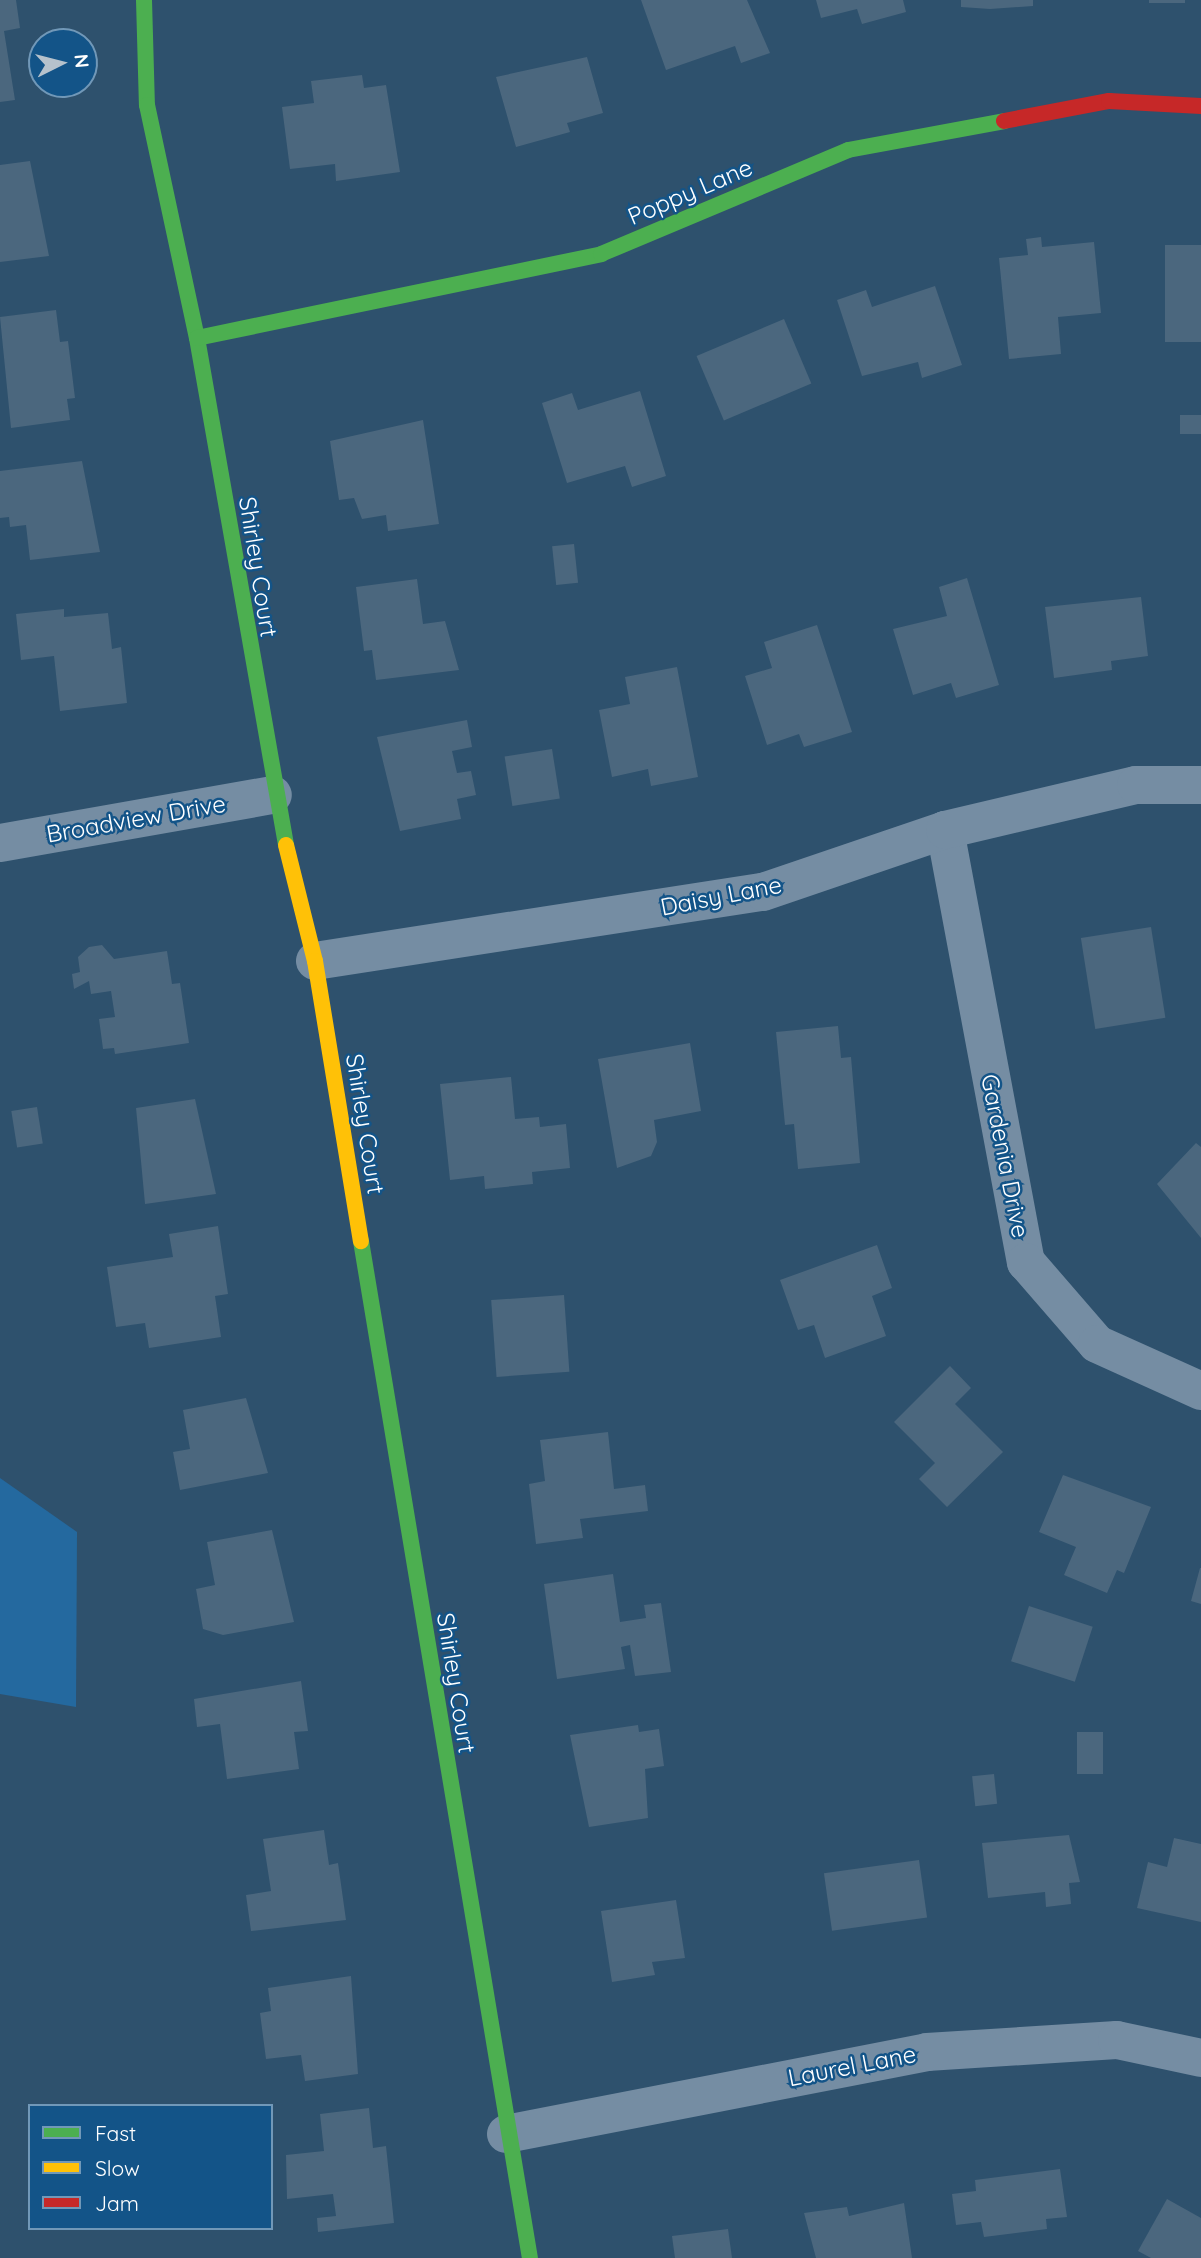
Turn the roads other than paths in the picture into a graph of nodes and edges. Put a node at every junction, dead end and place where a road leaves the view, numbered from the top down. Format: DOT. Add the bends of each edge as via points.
graph roads {
  1 [pos="144,0"];
  2 [pos="1201,106"];
  3 [pos="197,338"];
  4 [pos="1201,785"];
  5 [pos="273,795"];
  6 [pos="945,830"];
  7 [pos="0,843"];
  8 [pos="315,961"];
  9 [pos="1201,1391"];
  10 [pos="1201,2058"];
  11 [pos="506,2134"];
  12 [pos="530,2258"];
  1 -- 3 [label="street, Shirley Court" via="148,105"];
  2 -- 3 [label="street, Poppy Lane" via="1110,101 848,150 601,254"];
  3 -- 5 [label="street, Shirley Court"];
  4 -- 6 [label="street, Daisy Lane" via="1136,785"];
  5 -- 7 [label="street, Broadview Drive"];
  5 -- 8 [label="street, Shirley Court"];
  6 -- 8 [label="street, Daisy Lane" via="763,892"];
  6 -- 9 [label="street, Gardenia Drive" via="1026,1262 1097,1344"];
  8 -- 11 [label="street, Shirley Court"];
  10 -- 11 [label="street, Laurel Lane" via="1117,2040 928,2052"];
  11 -- 12 [label="street, Shirley Court"];
}
